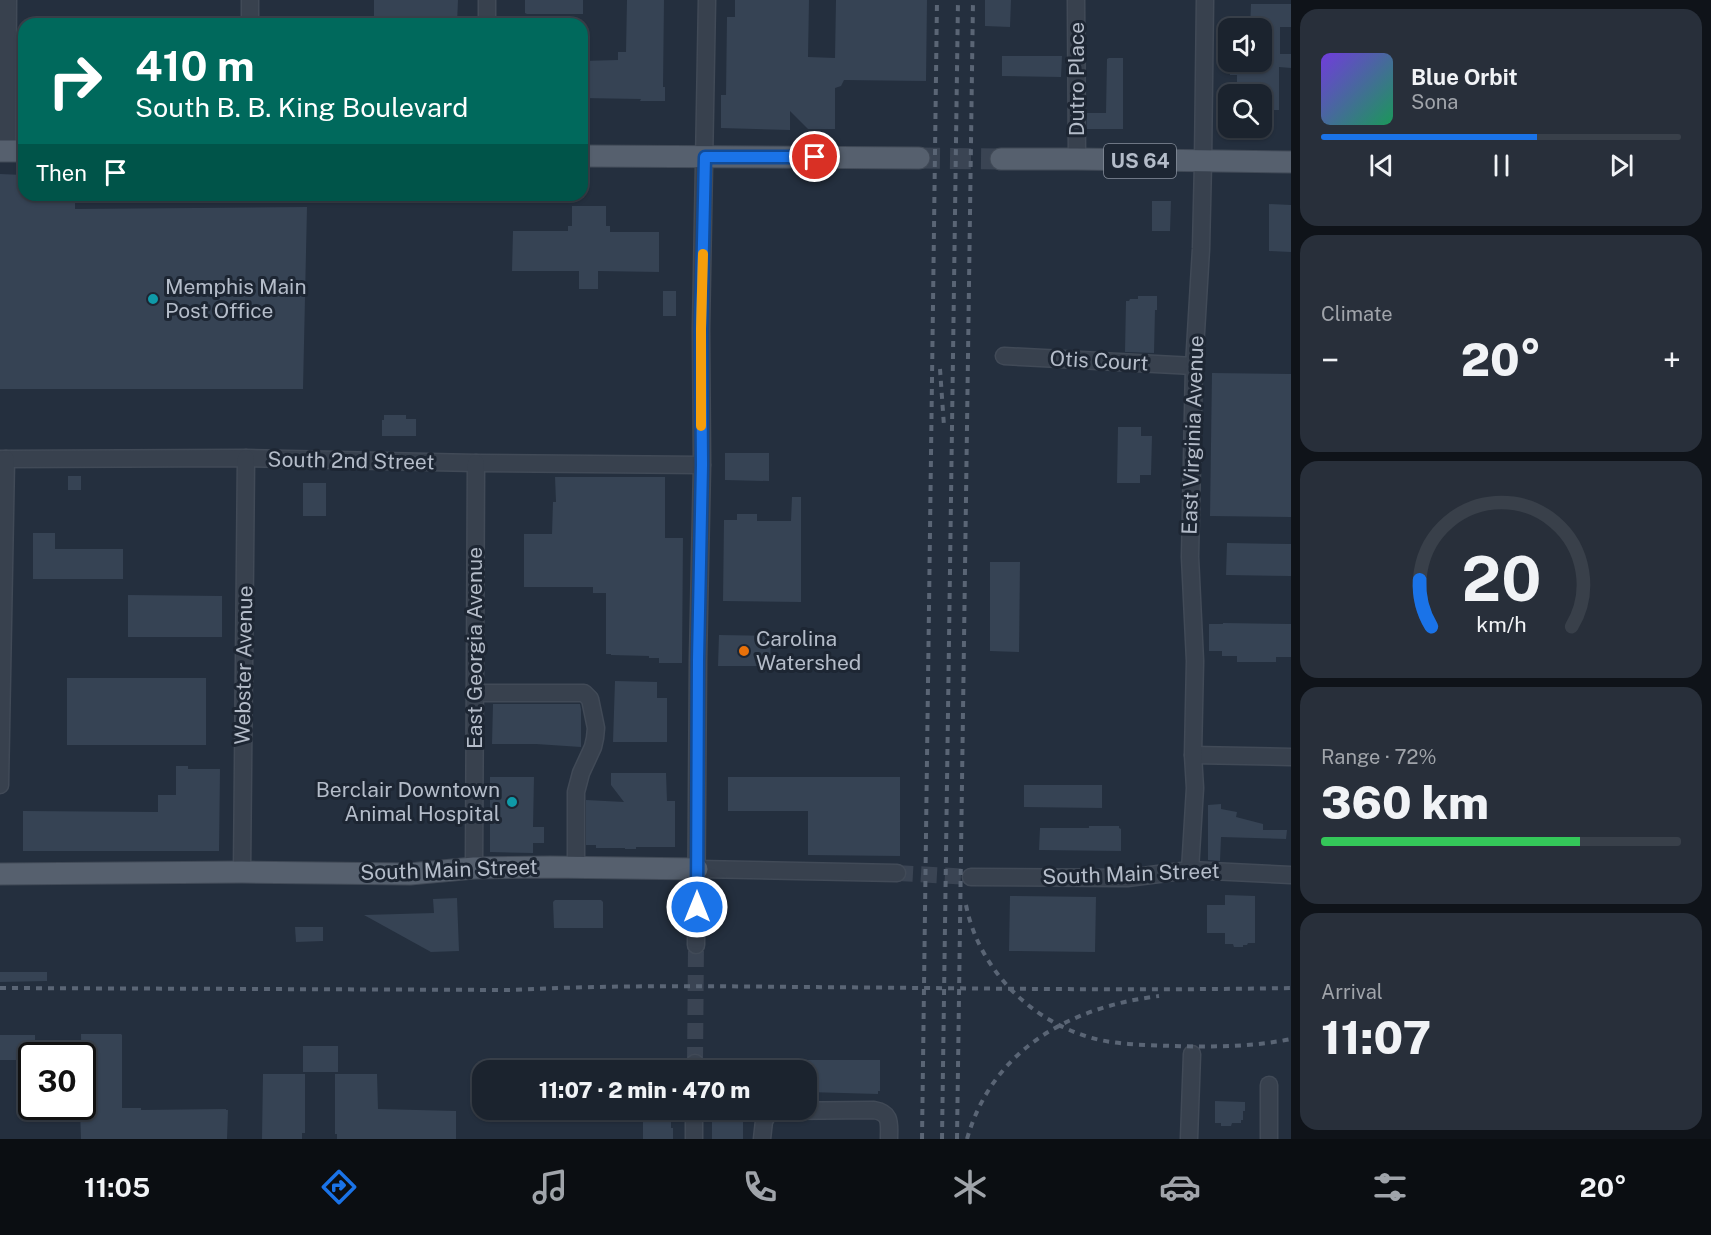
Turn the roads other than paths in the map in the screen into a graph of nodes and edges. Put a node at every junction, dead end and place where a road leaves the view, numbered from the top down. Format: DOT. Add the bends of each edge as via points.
graph roads {
  1 [pos="8,0"];
  2 [pos="250,0"];
  3 [pos="487,0"];
  4 [pos="707,0"];
  5 [pos="1076,0"];
  6 [pos="1205,0"];
  7 [pos="250,18"];
  8 [pos="487,18"];
  9 [pos="10,151"];
  10 [pos="588,156"];
  11 [pos="705,157"];
  12 [pos="919,158"];
  13 [pos="1001,159"];
  14 [pos="1077,159"];
  15 [pos="1203,162"];
  16 [pos="1291,162"];
  17 [pos="1004,356"];
  18 [pos="1194,366"];
  19 [pos="246,458"];
  20 [pos="3,459"];
  21 [pos="476,463"];
  22 [pos="702,465"];
  23 [pos="476,693"];
  24 [pos="1192,755"];
  25 [pos="1291,757"];
  26 [pos="0,785"];
  27 [pos="474,868"];
  28 [pos="576,868"];
  29 [pos="697,869"];
  30 [pos="1190,870"];
  31 [pos="242,872"];
  32 [pos="897,873"];
  33 [pos="0,874"];
  34 [pos="1291,875"];
  35 [pos="971,876"];
  36 [pos="696,945"];
  37 [pos="1192,1054"];
  38 [pos="1269,1085"];
  39 [pos="817,1111"];
  40 [pos="694,1120"];
  41 [pos="766,1120"];
  42 [pos="694,1139"];
  43 [pos="762,1139"];
  44 [pos="889,1139"];
  45 [pos="1189,1139"];
  46 [pos="1269,1139"];
  1 -- 9 [label="street"];
  2 -- 7 [label="street"];
  3 -- 8 [label="street"];
  4 -- 11 [label="street"];
  5 -- 14 [label="street, Dutro Place"];
  6 -- 15 [label="street, East Virginia Avenue"];
  10 -- 11 [label="main road"];
  11 -- 12 [label="main road"];
  11 -- 22 [label="street"];
  13 -- 14 [label="main road, US 64"];
  14 -- 15 [label="main road, US 64"];
  15 -- 16 [label="main road, US 64"];
  15 -- 18 [label="street, East Virginia Avenue"];
  17 -- 18 [label="street, Otis Court"];
  18 -- 24 [label="street, East Virginia Avenue" via="1190,557"];
  19 -- 20 [label="street, South 2nd Street"];
  19 -- 21 [label="street, South 2nd Street"];
  19 -- 31 [label="street, Webster Avenue"];
  20 -- 26 [label="street"];
  21 -- 22 [label="street, South 2nd Street"];
  21 -- 23 [label="street, East Georgia Avenue"];
  22 -- 29 [label="street"];
  23 -- 27 [label="street, East Georgia Avenue"];
  23 -- 28 [label="street" via="584,693 590,699 596,728 576,792"];
  24 -- 25 [label="street"];
  24 -- 30 [label="street, East Virginia Avenue"];
  27 -- 28 [label="main road, South Main Street"];
  27 -- 31 [label="main road, South Main Street" via="410,874"];
  28 -- 29 [label="main road, South Main Street"];
  29 -- 32 [label="street, South Main Street"];
  29 -- 36 [label="street"];
  30 -- 34 [label="street, South Main Street"];
  30 -- 35 [label="street, South Main Street" via="1127,878"];
  31 -- 33 [label="main road, South Main Street"];
  37 -- 45 [label="street"];
  38 -- 46 [label="street"];
  39 -- 44 [label="street" via="883,1113 889,1120"];
  40 -- 42 [label="street"];
  41 -- 43 [label="street"];
}
